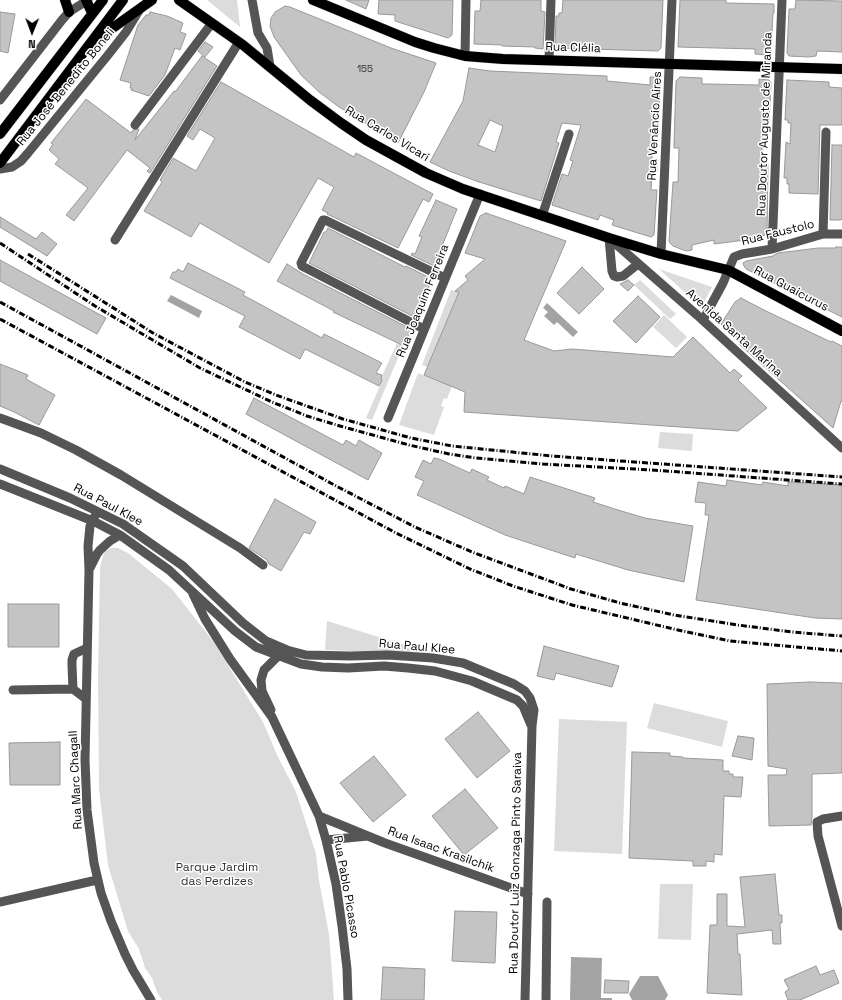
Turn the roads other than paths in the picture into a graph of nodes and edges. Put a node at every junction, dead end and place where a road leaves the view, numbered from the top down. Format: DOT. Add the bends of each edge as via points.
graph roads {
  1 [pos="65,0"];
  2 [pos="87,0"];
  3 [pos="102,0"];
  4 [pos="123,0"];
  5 [pos="152,0"];
  6 [pos="179,0"];
  7 [pos="252,0"];
  8 [pos="313,0"];
  9 [pos="466,0"];
  10 [pos="552,0"];
  11 [pos="672,0"];
  12 [pos="782,0"];
  13 [pos="141,7"];
  14 [pos="69,12"];
  15 [pos="92,13"];
  16 [pos="212,23"];
  17 [pos="239,42"];
  18 [pos="89,45"];
  19 [pos="465,56"];
  20 [pos="549,60"];
  21 [pos="669,64"];
  22 [pos="270,66"];
  23 [pos="779,67"];
  24 [pos="842,69"];
  25 [pos="0,100"];
  26 [pos="135,125"];
  27 [pos="826,132"];
  28 [pos="0,134"];
  29 [pos="569,134"];
  30 [pos="0,162"];
  31 [pos="0,169"];
  32 [pos="480,194"];
  33 [pos="542,216"];
  34 [pos="823,234"];
  35 [pos="842,234"];
  36 [pos="609,238"];
  37 [pos="116,240"];
  38 [pos="772,249"];
  39 [pos="661,254"];
  40 [pos="638,264"];
  41 [pos="728,270"];
  42 [pos="445,278"];
  43 [pos="703,320"];
  44 [pos="424,329"];
  45 [pos="842,331"];
  46 [pos="0,418"];
  47 [pos="388,418"];
  48 [pos="842,448"];
  49 [pos="0,469"];
  50 [pos="0,484"];
  51 [pos="98,511"];
  52 [pos="92,521"];
  53 [pos="120,535"];
  54 [pos="263,565"];
  55 [pos="89,570"];
  56 [pos="191,589"];
  57 [pos="87,648"];
  58 [pos="278,656"];
  59 [pos="73,689"];
  60 [pos="13,690"];
  61 [pos="86,699"];
  62 [pos="272,717"];
  63 [pos="532,726"];
  64 [pos="319,816"];
  65 [pos="842,816"];
  66 [pos="369,836"];
  67 [pos="326,840"];
  68 [pos="97,880"];
  69 [pos="528,894"];
  70 [pos="0,902"];
  71 [pos="547,902"];
  72 [pos="842,926"];
  73 [pos="151,1000"];
  74 [pos="348,1000"];
  75 [pos="525,1000"];
  76 [pos="546,1000"];
  1 -- 14 [label="main road"];
  2 -- 14 [label="street"];
  2 -- 15 [label="main road"];
  3 -- 15 [label="main road"];
  4 -- 18 [label="main road"];
  5 -- 13 [label="main road"];
  6 -- 16 [label="main road, Rua Carlos Vicari"];
  7 -- 22 [label="street" via="258,32 267,48"];
  8 -- 19 [label="main road, Rua Clélia" via="415,42"];
  9 -- 19 [label="street"];
  10 -- 20 [label="street"];
  11 -- 21 [label="street, Rua Venâncio Aires"];
  12 -- 23 [label="street, Rua Doutor Augusto de Miranda"];
  13 -- 18 [label="main road"];
  13 -- 31 [label="street, Rua José Benedito Boneli" via="126,32 28,153 12,167"];
  14 -- 25 [label="street"];
  15 -- 28 [label="main road"];
  16 -- 17 [label="main road, Rua Carlos Vicari"];
  16 -- 26 [label="street"];
  17 -- 22 [label="main road, Rua Carlos Vicari"];
  17 -- 37 [label="street"];
  18 -- 30 [label="main road"];
  19 -- 20 [label="main road, Rua Clélia"];
  20 -- 21 [label="main road, Rua Clélia"];
  21 -- 23 [label="main road, Rua Clélia"];
  21 -- 39 [label="street, Rua Venâncio Aires"];
  22 -- 32 [label="main road, Rua Carlos Vicari" via="310,100 366,140 426,173"];
  23 -- 24 [label="main road, Rua Clélia"];
  23 -- 38 [label="street, Rua Doutor Augusto de Miranda"];
  27 -- 34 [label="street"];
  29 -- 33 [label="street"];
  32 -- 33 [label="main road, Rua Carlos Vicari"];
  32 -- 42 [label="street, Rua Joaquim Ferreira"];
  33 -- 36 [label="main road, Rua Carlos Vicari"];
  34 -- 35 [label="street, Rua Faustolo"];
  34 -- 38 [label="street, Rua Faustolo"];
  36 -- 39 [label="main road, Rua Carlos Vicari"];
  36 -- 40 [label="street, Avenida Santa Marina"];
  36 -- 40 [label="street" via="614,276 623,276"];
  38 -- 41 [label="street, Rua Faustolo" via="734,257"];
  39 -- 41 [label="main road, Rua Guaicurus"];
  40 -- 43 [label="street, Avenida Santa Marina"];
  41 -- 43 [label="street"];
  41 -- 45 [label="main road, Rua Guaicurus"];
  42 -- 44 [label="street, Rua Joaquim Ferreira"];
  42 -- 44 [label="street" via="325,220 301,265"];
  43 -- 48 [label="street, Avenida Santa Marina"];
  44 -- 47 [label="street, Rua Joaquim Ferreira"];
  46 -- 54 [label="street" via="41,433 76,450 227,540"];
  49 -- 51 [label="street, Rua Paul Klee"];
  50 -- 52 [label="street, Rua Paul Klee"];
  51 -- 52 [label="street, Rua Marc Chagall"];
  51 -- 63 [label="street, Rua Paul Klee" via="123,524 183,566 243,623 266,641 306,655 402,656 463,663 525,691 533,706"];
  52 -- 53 [label="street, Rua Paul Klee"];
  52 -- 55 [label="street, Rua Marc Chagall" via="88,546"];
  53 -- 55 [label="street, Rua Marc Chagall" via="100,550"];
  53 -- 56 [label="street, Rua Paul Klee" via="155,558"];
  55 -- 57 [label="street, Rua Marc Chagall"];
  56 -- 58 [label="street, Rua Paul Klee" via="235,631 256,647"];
  56 -- 62 [label="street, Rua Pablo Picasso" via="205,619 230,659"];
  57 -- 59 [label="street" via="74,654"];
  57 -- 61 [label="street, Rua Marc Chagall"];
  58 -- 62 [label="street, Rua Pablo Picasso" via="264,670 261,680 262,691"];
  58 -- 63 [label="street, Rua Paul Klee" via="300,664 322,667 384,666 435,671 472,681 517,700 523,706"];
  59 -- 60 [label="street"];
  59 -- 61 [label="street"];
  61 -- 68 [label="street, Rua Marc Chagall" via="87,810"];
  62 -- 64 [label="street, Rua Pablo Picasso"];
  63 -- 69 [label="street, Rua Doutor Luiz Gonzaga Pinto Saraiva"];
  64 -- 66 [label="street, Rua Isaac Krasilchik"];
  64 -- 67 [label="street, Rua Pablo Picasso"];
  65 -- 72 [label="street" via="817,822 818,836"];
  66 -- 67 [label="street, Rua Isaac Krasilchik"];
  66 -- 69 [label="street, Rua Isaac Krasilchik"];
  67 -- 74 [label="street, Rua Pablo Picasso" via="342,926"];
  68 -- 70 [label="street"];
  68 -- 73 [label="street, Rua Marc Chagall" via="125,954"];
  69 -- 75 [label="street, Rua Doutor Luiz Gonzaga Pinto Saraiva"];
  71 -- 76 [label="street"];
}
